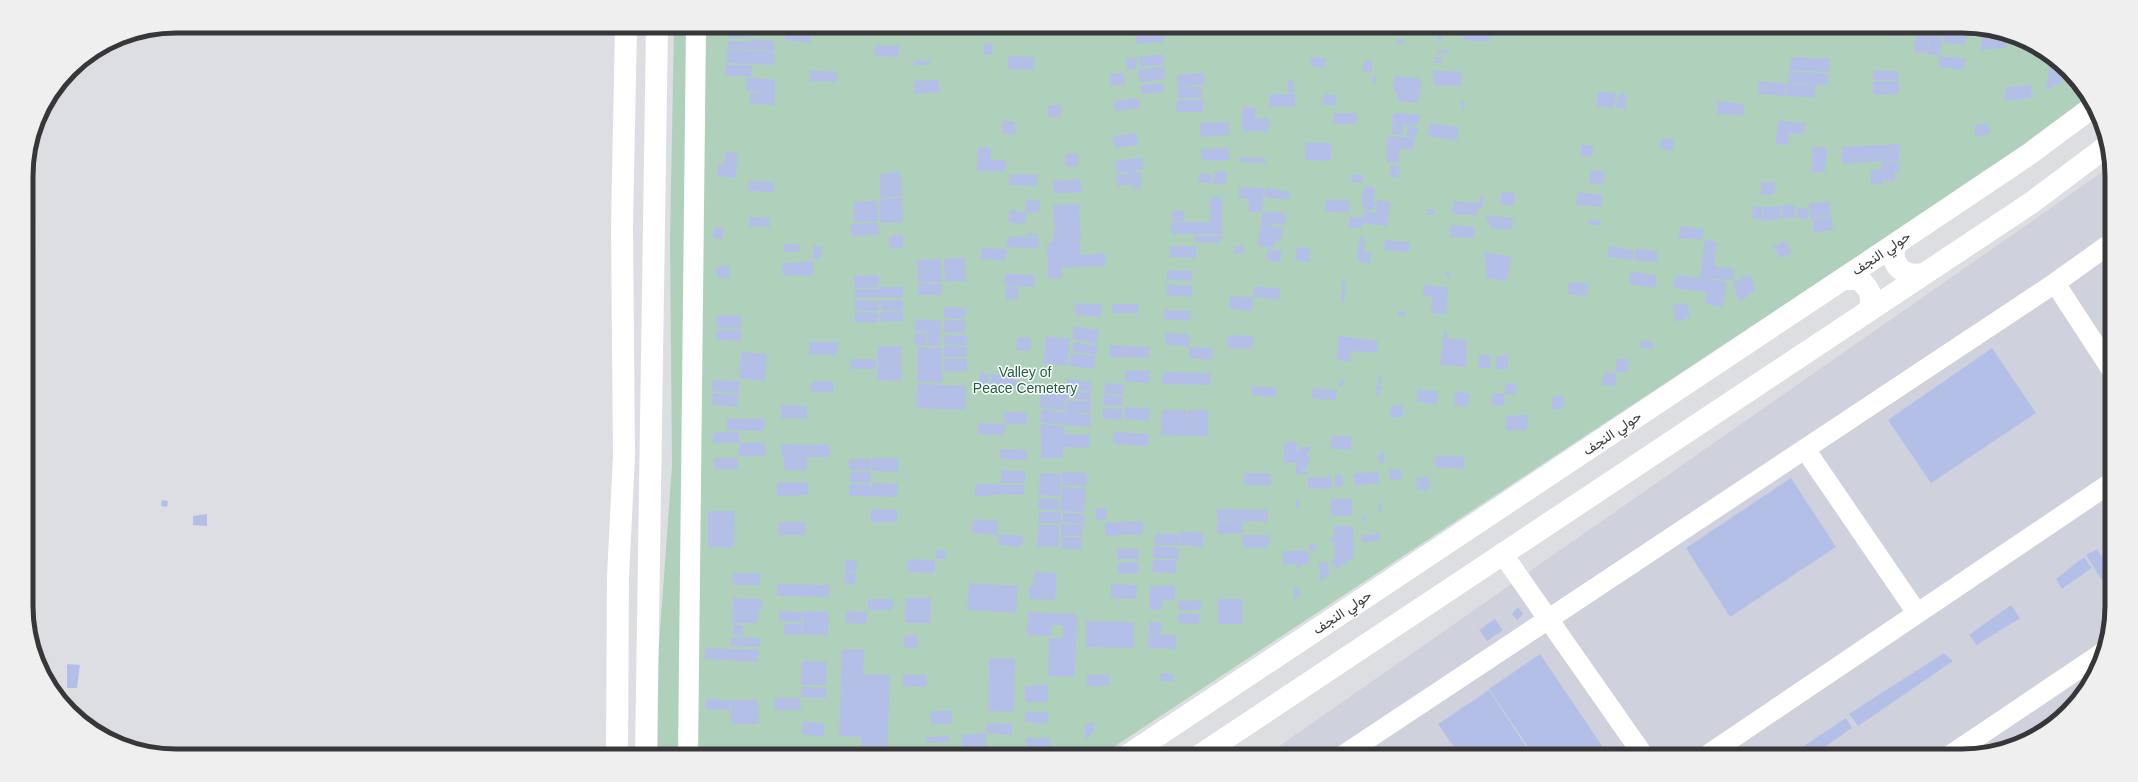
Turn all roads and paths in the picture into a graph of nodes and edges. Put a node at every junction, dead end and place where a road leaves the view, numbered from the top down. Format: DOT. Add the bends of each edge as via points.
graph roads {
  1 [pos="626,33"];
  2 [pos="657,33"];
  3 [pos="696,33"];
  4 [pos="2089,110"];
  5 [pos="2102,150"];
  6 [pos="1896,243"];
  7 [pos="2105,247"];
  8 [pos="1923,274"];
  9 [pos="1843,279"];
  10 [pos="2055,283"];
  11 [pos="1869,311"];
  12 [pos="2105,360"];
  13 [pos="1805,449"];
  14 [pos="2105,487"];
  15 [pos="1502,553"];
  16 [pos="1917,613"];
  17 [pos="1548,619"];
  18 [pos="2095,658"];
  19 [pos="617,749"];
  20 [pos="646,749"];
  21 [pos="688,749"];
  22 [pos="1138,749"];
  23 [pos="1209,749"];
  24 [pos="1353,749"];
  25 [pos="1639,749"];
  26 [pos="1716,749"];
  27 [pos="1959,749"];
  1 -- 19 [label="main road" via="622,226 624,456 618,577"];
  2 -- 20 [label="main road"];
  3 -- 21 [label="street"];
  4 -- 6 [label="main road, حولي النجف" via="2028,155"];
  5 -- 8 [label="main road" via="2031,203"];
  6 -- 8 [label="main road" via="1893,250 1896,265 1908,274"];
  6 -- 9 [label="main road, حولي النجف"];
  7 -- 10 [label="street"];
  8 -- 11 [label="main road"];
  9 -- 11 [label="main road" via="1858,280 1869,290"];
  9 -- 22 [label="main road, حولي النجف"];
  10 -- 12 [label="street"];
  10 -- 13 [label="street"];
  11 -- 15 [label="main road"];
  13 -- 16 [label="street"];
  13 -- 17 [label="street"];
  14 -- 16 [label="street"];
  15 -- 17 [label="street"];
  15 -- 23 [label="main road"];
  16 -- 26 [label="street"];
  17 -- 24 [label="street"];
  17 -- 25 [label="street"];
  18 -- 27 [label="street"];
}
